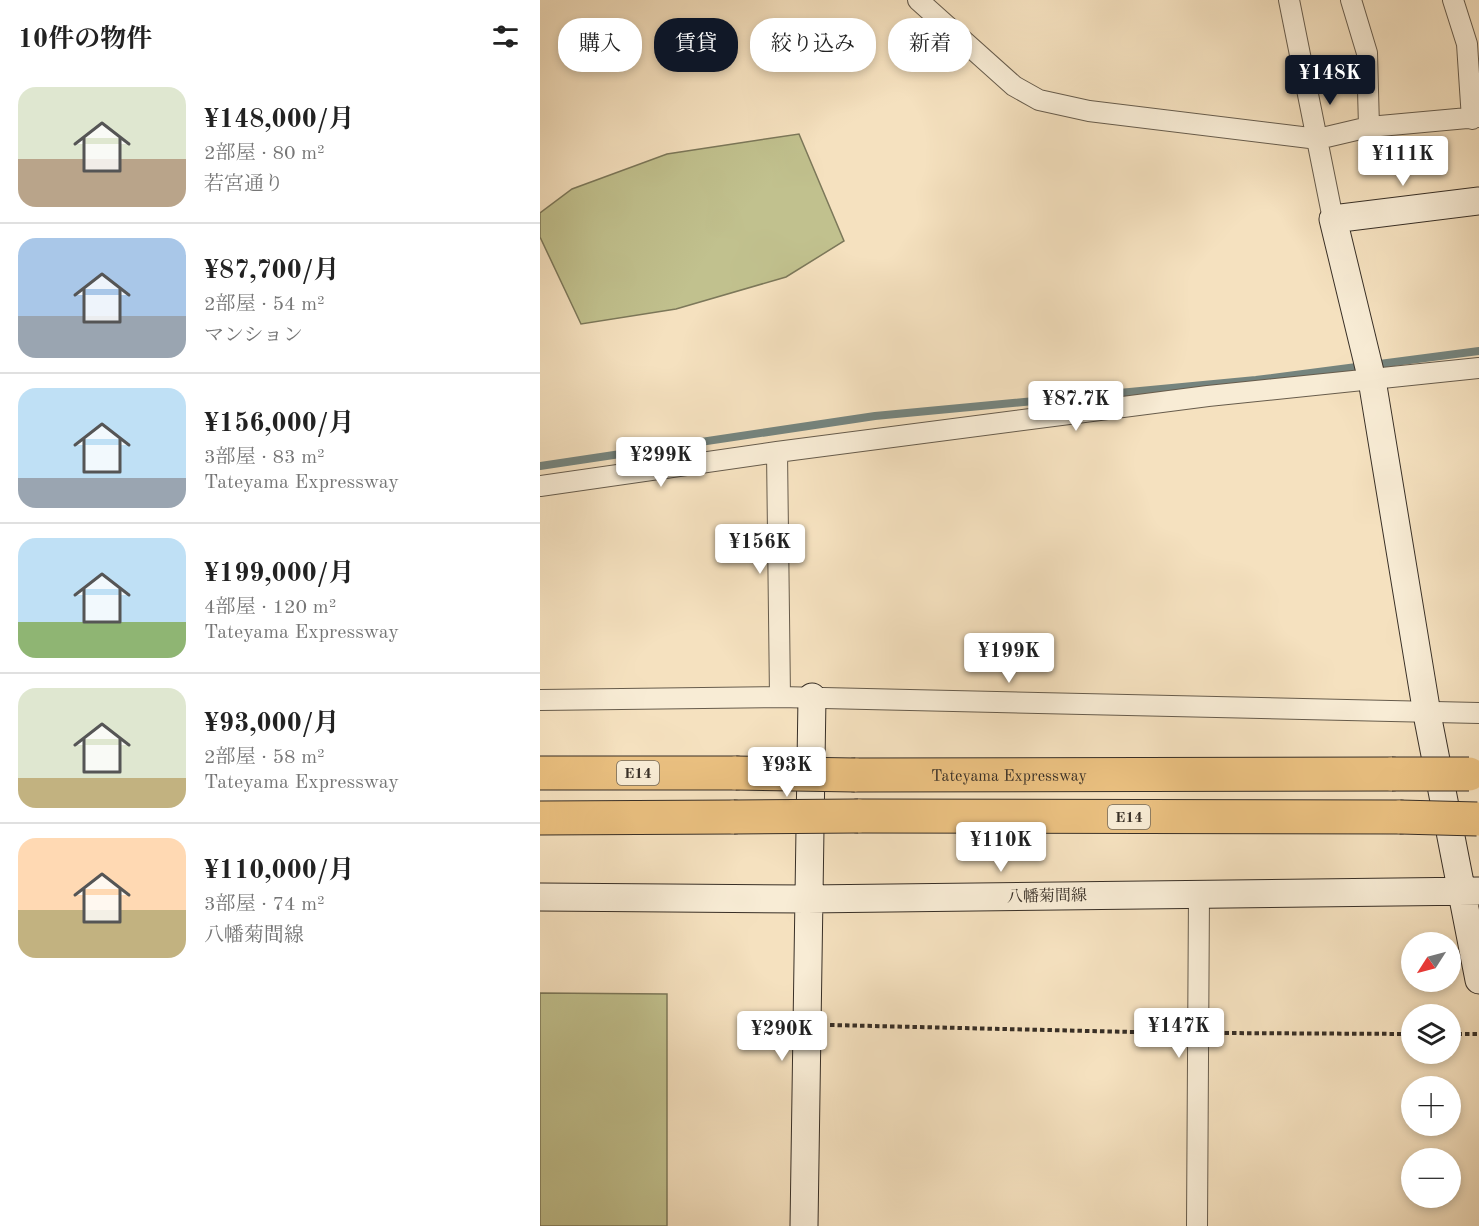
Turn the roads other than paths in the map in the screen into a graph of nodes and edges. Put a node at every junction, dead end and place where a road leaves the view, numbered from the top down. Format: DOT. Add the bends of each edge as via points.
graph roads {
  1 [pos="918,0"];
  2 [pos="1289,0"];
  3 [pos="1351,0"];
  4 [pos="1454,0"];
  5 [pos="1476,118"];
  6 [pos="1369,127"];
  7 [pos="1318,139"];
  8 [pos="1479,201"];
  9 [pos="1333,219"];
  10 [pos="1479,368"];
  11 [pos="1372,380"];
  12 [pos="777,452"];
  13 [pos="540,486"];
  14 [pos="780,697"];
  15 [pos="812,697"];
  16 [pos="540,700"];
  17 [pos="1479,713"];
  18 [pos="1427,714"];
  19 [pos="540,774"];
  20 [pos="1474,774"];
  21 [pos="540,818"];
  22 [pos="1478,819"];
  23 [pos="1471,891"];
  24 [pos="1199,892"];
  25 [pos="540,897"];
  26 [pos="807,899"];
  27 [pos="1479,980"];
  28 [pos="804,1226"];
  29 [pos="1197,1226"];
  1 -- 7 [label="street" via="1014,86 1039,100 1089,111"];
  2 -- 7 [label="street"];
  3 -- 6 [label="street" via="1367,52"];
  4 -- 5 [label="street" via="1467,44"];
  5 -- 6 [label="street"];
  6 -- 7 [label="street"];
  7 -- 9 [label="street"];
  8 -- 9 [label="street"];
  9 -- 11 [label="street"];
  10 -- 11 [label="street"];
  11 -- 12 [label="street" via="1208,396"];
  11 -- 18 [label="street"];
  12 -- 13 [label="street"];
  12 -- 14 [label="street"];
  14 -- 15 [label="street"];
  14 -- 16 [label="street"];
  15 -- 18 [label="street"];
  15 -- 26 [label="street"];
  17 -- 18 [label="street"];
  18 -- 23 [label="street"];
  19 -- 20 [label="highway, Tateyama Expressway / E14, bridge"];
  21 -- 22 [label="highway, E14, bridge"];
  23 -- 24 [label="street, 八幡菊間線"];
  23 -- 27 [label="street"];
  24 -- 26 [label="street, 八幡菊間線"];
  24 -- 29 [label="street"];
  25 -- 26 [label="street, 八幡菊間線"];
  26 -- 28 [label="street"];
}
